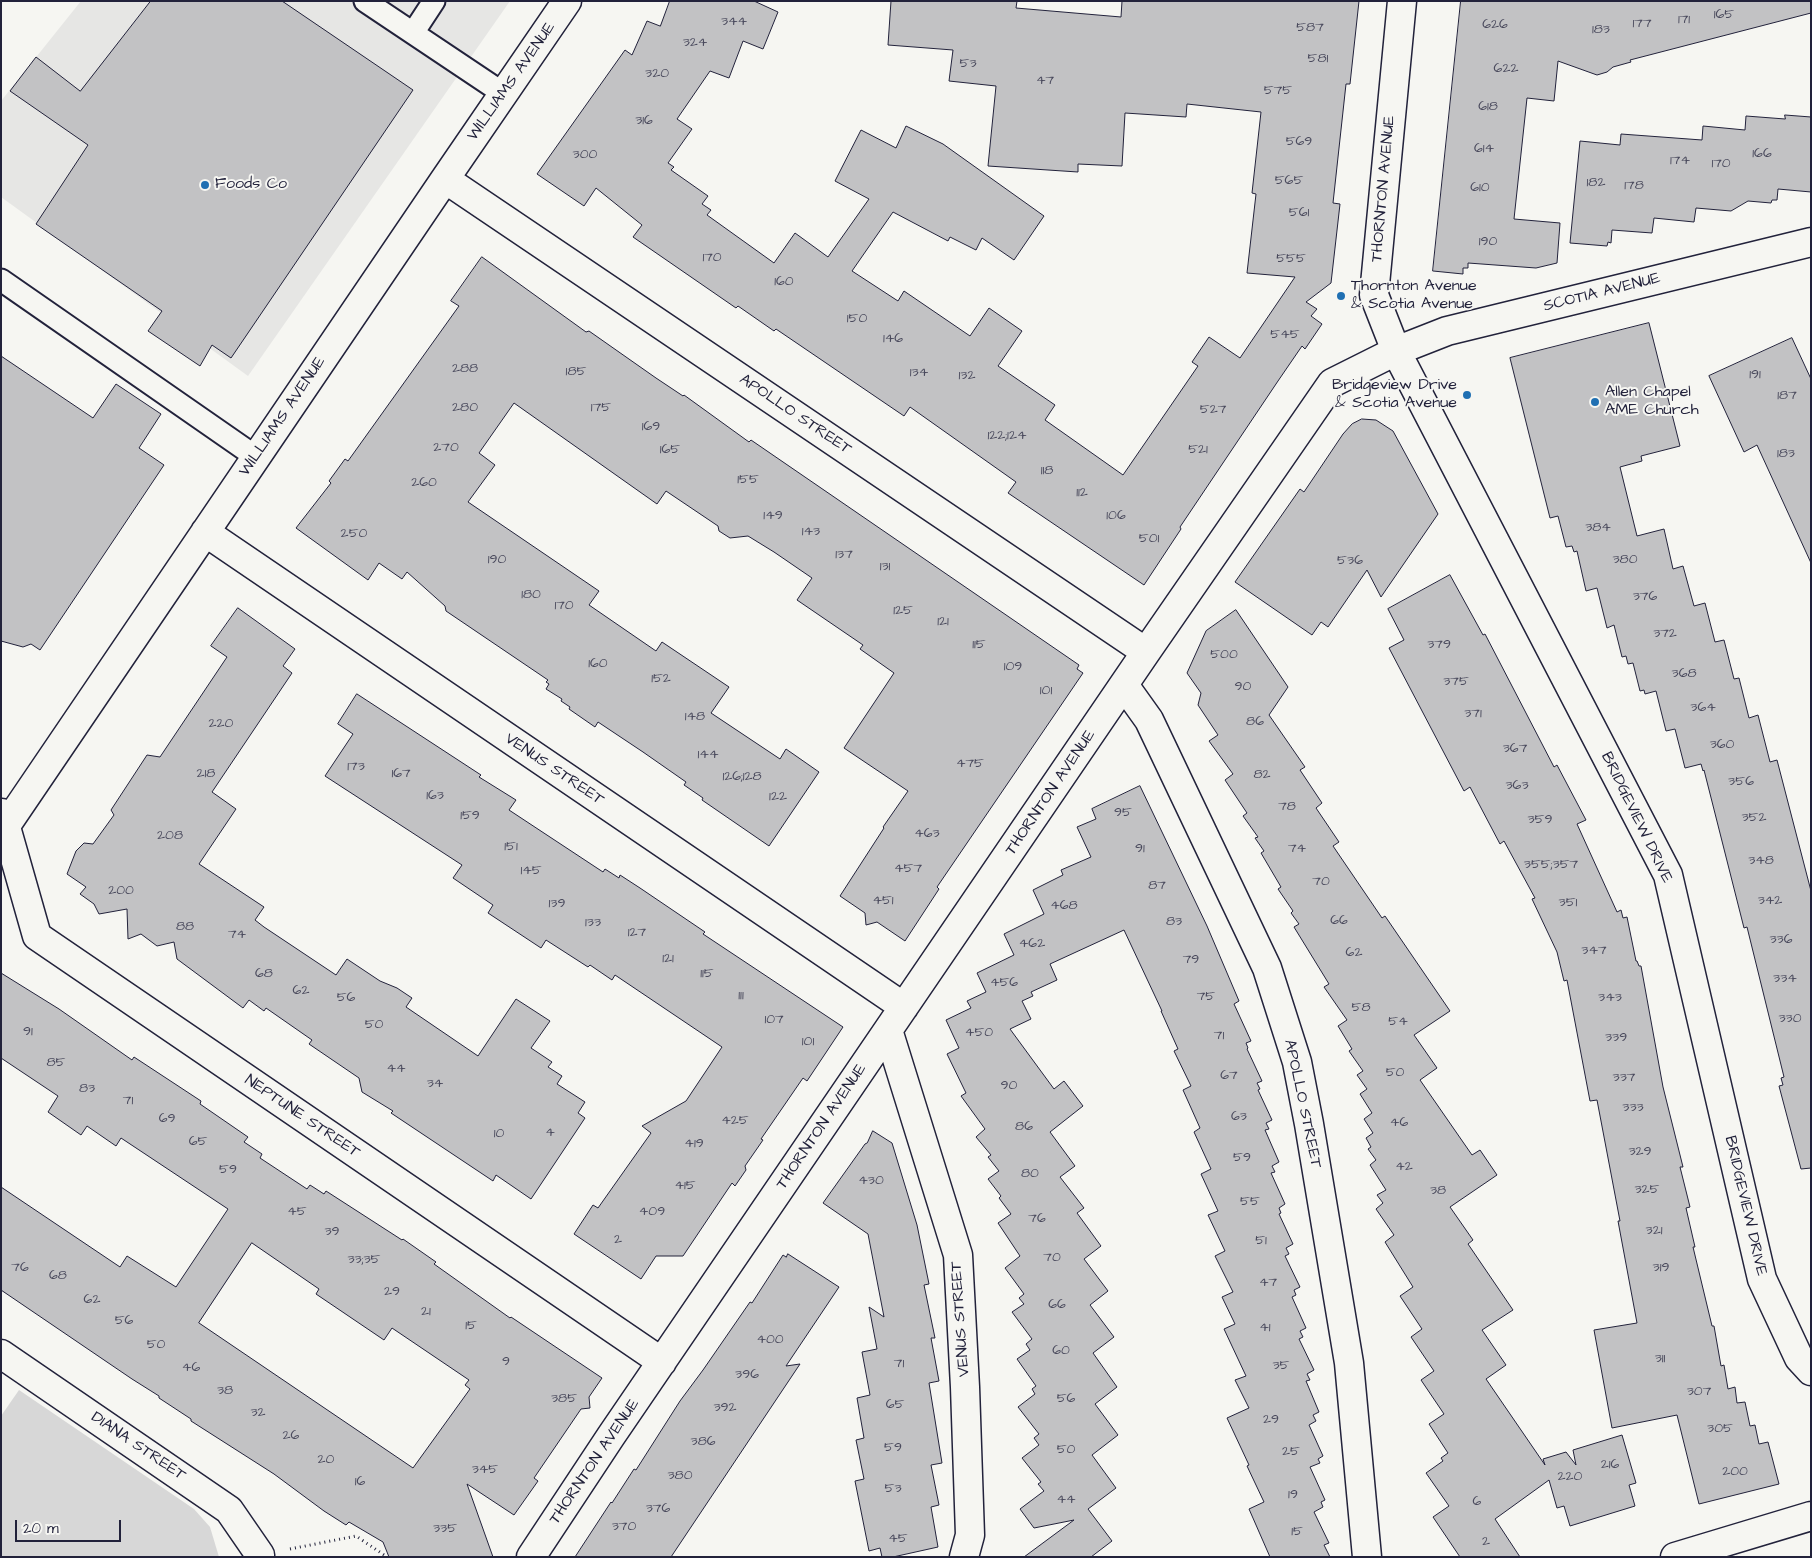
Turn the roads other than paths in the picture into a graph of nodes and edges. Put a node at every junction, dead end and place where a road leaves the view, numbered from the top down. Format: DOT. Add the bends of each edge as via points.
graph roads {
  1 [pos="365,1"];
  2 [pos="434,1"];
  3 [pos="567,1"];
  4 [pos="1402,1"];
  5 [pos="413,33"];
  6 [pos="504,94"];
  7 [pos="445,179"];
  8 [pos="1809,247"];
  9 [pos="1,280"];
  10 [pos="1396,351"];
  11 [pos="256,457"];
  12 [pos="205,532"];
  13 [pos="1146,652"];
  14 [pos="1124,685"];
  15 [pos="3,823"];
  16 [pos="904,1007"];
  17 [pos="888,1030"];
  18 [pos="1,1354"];
  19 [pos="662,1362"];
  20 [pos="1811,1371"];
  21 [pos="1811,1516"];
  22 [pos="260,1555"];
  23 [pos="532,1557"];
  24 [pos="964,1557"];
  25 [pos="1367,1557"];
  26 [pos="1675,1557"];
  1 -- 5 [label="lane"];
  2 -- 5 [label="lane"];
  3 -- 6 [label="street, WILLIAMS AVENUE"];
  4 -- 10 [label="street, THORNTON AVENUE" via="1374,295"];
  5 -- 6 [label="lane"];
  6 -- 7 [label="street, WILLIAMS AVENUE"];
  7 -- 11 [label="street, WILLIAMS AVENUE"];
  7 -- 13 [label="street, APOLLO STREET"];
  8 -- 10 [label="street, SCOTIA AVENUE" via="1447,331"];
  9 -- 11 [label="lane"];
  10 -- 13 [label="street, THORNTON AVENUE" via="1332,384"];
  10 -- 20 [label="street, BRIDGEVIEW DRIVE" via="1668,875 1762,1279 1799,1358"];
  11 -- 12 [label="street, WILLIAMS AVENUE"];
  12 -- 15 [label="street, WILLIAMS AVENUE"];
  12 -- 16 [label="street, VENUS STREET"];
  13 -- 14 [label="street, THORNTON AVENUE"];
  14 -- 16 [label="street, THORNTON AVENUE"];
  14 -- 25 [label="street, APOLLO STREET" via="1149,720 1266,968 1297,1062 1349,1363"];
  15 -- 19 [label="street, NEPTUNE STREET" via="37,936"];
  16 -- 17 [label="street, THORNTON AVENUE"];
  17 -- 19 [label="street, THORNTON AVENUE"];
  17 -- 24 [label="street, VENUS STREET" via="958,1255 970,1535"];
  18 -- 22 [label="street, DIANA STREET" via="229,1510"];
  19 -- 23 [label="street, THORNTON AVENUE"];
  21 -- 26 [label="street"];
}
